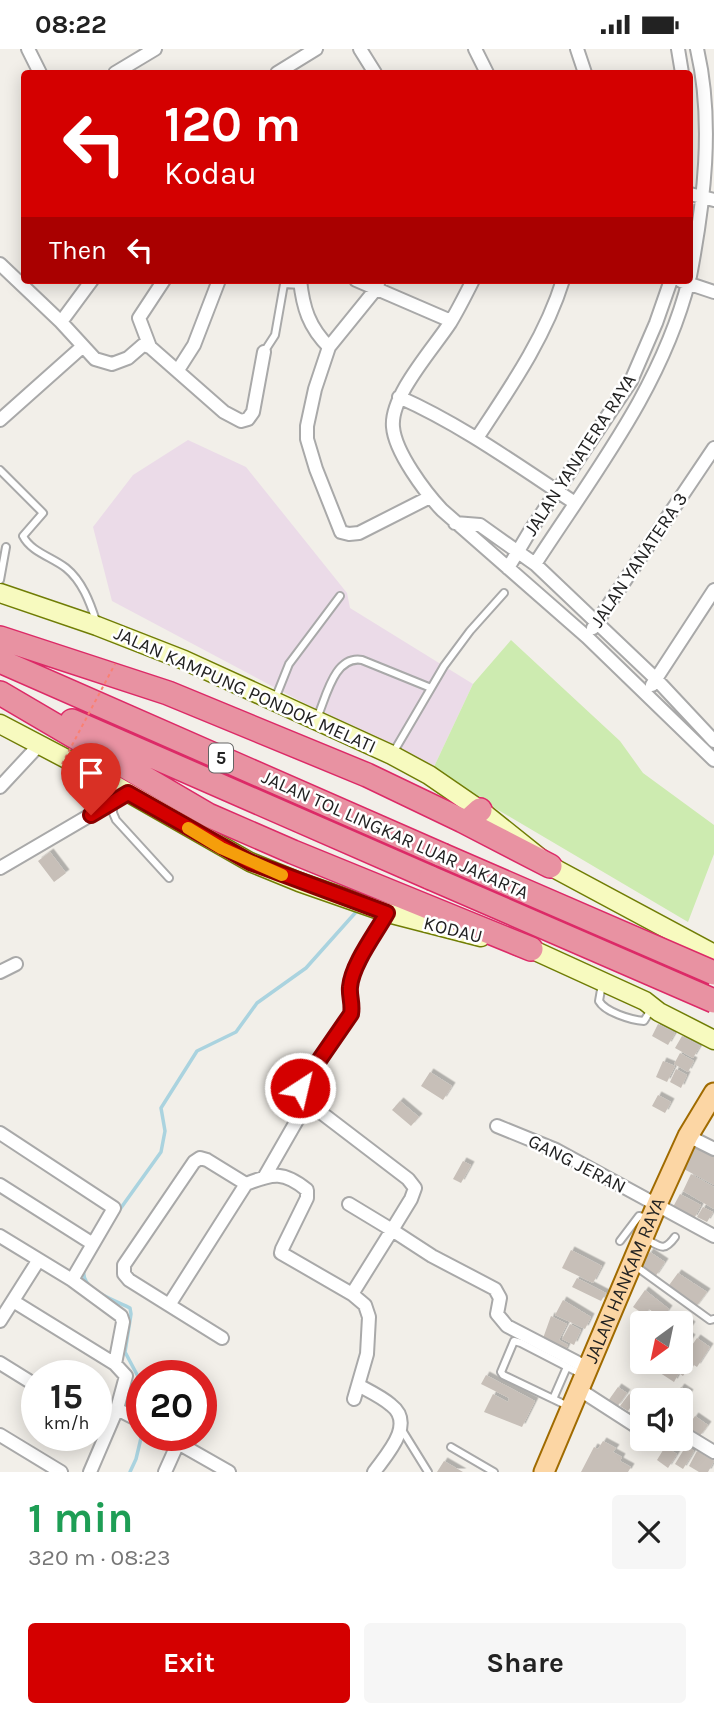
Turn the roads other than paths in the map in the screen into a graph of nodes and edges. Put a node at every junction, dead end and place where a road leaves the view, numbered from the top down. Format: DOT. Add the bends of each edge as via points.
graph roads {
  1 [pos="28,49"];
  2 [pos="155,49"];
  3 [pos="316,49"];
  4 [pos="360,49"];
  5 [pos="577,49"];
  6 [pos="678,49"];
  7 [pos="697,49"];
  8 [pos="477,50"];
  9 [pos="38,70"];
  10 [pos="125,70"];
  11 [pos="282,70"];
  12 [pos="374,70"];
  13 [pos="486,70"];
  14 [pos="584,70"];
  15 [pos="682,70"];
  16 [pos="709,199"];
  17 [pos="693,255"];
  18 [pos="0,264"];
  19 [pos="693,283"];
  20 [pos="21,284"];
  21 [pos="21,284"];
  22 [pos="89,284"];
  23 [pos="161,284"];
  24 [pos="217,284"];
  25 [pos="284,284"];
  26 [pos="300,284"];
  27 [pos="378,284"];
  28 [pos="471,284"];
  29 [pos="562,284"];
  30 [pos="670,284"];
  31 [pos="685,284"];
  32 [pos="714,292"];
  33 [pos="451,321"];
  34 [pos="61,322"];
  35 [pos="82,347"];
  36 [pos="150,347"];
  37 [pos="329,347"];
  38 [pos="264,352"];
  39 [pos="178,370"];
  40 [pos="399,397"];
  41 [pos="0,420"];
  42 [pos="477,438"];
  43 [pos="714,448"];
  44 [pos="0,470"];
  45 [pos="557,491"];
  46 [pos="430,497"];
  47 [pos="575,503"];
  48 [pos="455,523"];
  49 [pos="6,547"];
  50 [pos="518,551"];
  51 [pos="535,564"];
  52 [pos="508,568"];
  53 [pos="0,580"];
  54 [pos="714,590"];
  55 [pos="0,593"];
  56 [pos="504,593"];
  57 [pos="340,596"];
  58 [pos="597,622"];
  59 [pos="97,626"];
  60 [pos="587,637"];
  61 [pos="0,638"];
  62 [pos="0,661"];
  63 [pos="656,679"];
  64 [pos="431,688"];
  65 [pos="0,691"];
  66 [pos="646,694"];
  67 [pos="274,701"];
  68 [pos="317,719"];
  69 [pos="0,725"];
  70 [pos="714,741"];
  71 [pos="40,744"];
  72 [pos="392,755"];
  73 [pos="714,760"];
  74 [pos="0,787"];
  75 [pos="121,798"];
  76 [pos="472,816"];
  77 [pos="550,866"];
  78 [pos="0,868"];
  79 [pos="169,878"];
  80 [pos="387,913"];
  81 [pos="644,917"];
  82 [pos="703,948"];
  83 [pos="531,949"];
  84 [pos="16,964"];
  85 [pos="0,972"];
  86 [pos="714,974"];
  87 [pos="603,982"];
  88 [pos="623,992"];
  89 [pos="714,1001"];
  90 [pos="654,1005"];
  91 [pos="678,1017"];
  92 [pos="714,1027"];
  93 [pos="714,1040"];
  94 [pos="300,1088"];
  95 [pos="714,1093"];
  96 [pos="496,1126"];
  97 [pos="0,1133"];
  98 [pos="688,1136"];
  99 [pos="714,1149"];
  100 [pos="265,1176"];
  101 [pos="246,1184"];
  102 [pos="0,1185"];
  103 [pos="349,1204"];
  104 [pos="652,1216"];
  105 [pos="392,1230"];
  106 [pos="0,1236"];
  107 [pos="714,1236"];
  108 [pos="676,1237"];
  109 [pos="621,1241"];
  110 [pos="93,1244"];
  111 [pos="38,1261"];
  112 [pos="632,1263"];
  113 [pos="72,1280"];
  114 [pos="352,1294"];
  115 [pos="13,1301"];
  116 [pos="169,1305"];
  117 [pos="714,1319"];
  118 [pos="0,1321"];
  119 [pos="222,1338"];
  120 [pos="0,1363"];
  121 [pos="115,1364"];
  122 [pos="567,1367"];
  123 [pos="21,1376"];
  124 [pos="358,1385"];
  125 [pos="581,1386"];
  126 [pos="354,1399"];
  127 [pos="553,1399"];
  128 [pos="117,1409"];
  129 [pos="126,1414"];
  130 [pos="112,1421"];
  131 [pos="630,1421"];
  132 [pos="401,1428"];
  133 [pos="0,1435"];
  134 [pos="693,1439"];
  135 [pos="451,1447"];
  136 [pos="99,1451"];
  137 [pos="174,1451"];
  138 [pos="192,1451"];
  139 [pos="714,1452"];
  140 [pos="61,1472"];
  141 [pos="90,1472"];
  142 [pos="165,1472"];
  143 [pos="229,1472"];
  144 [pos="374,1472"];
  145 [pos="428,1472"];
  146 [pos="494,1472"];
  147 [pos="544,1472"];
  1 -- 9 [label="street"];
  2 -- 10 [label="street"];
  3 -- 11 [label="street"];
  4 -- 12 [label="street"];
  5 -- 14 [label="street"];
  6 -- 15 [label="street"];
  7 -- 16 [label="street, JALAN YANATERA RAYA" via="707,113"];
  8 -- 13 [label="street"];
  16 -- 17 [label="street, JALAN YANATERA RAYA"];
  18 -- 20 [label="street"];
  19 -- 32 [label="street"];
  21 -- 34 [label="street"];
  22 -- 34 [label="street"];
  23 -- 36 [label="street" via="139,318"];
  24 -- 39 [label="street" via="194,345"];
  25 -- 38 [label="lane" via="275,335"];
  26 -- 37 [label="street" via="305,313"];
  27 -- 33 [label="street"];
  27 -- 37 [label="street"];
  28 -- 33 [label="street"];
  29 -- 42 [label="street" via="524,366"];
  30 -- 45 [label="street, JALAN YANATERA RAYA" via="631,381"];
  31 -- 47 [label="street, JALAN YANATERA RAYA" via="668,347 647,390"];
  33 -- 40 [label="street"];
  34 -- 35 [label="street"];
  35 -- 36 [label="street" via="95,359 112,364 143,345"];
  35 -- 41 [label="street"];
  36 -- 39 [label="street"];
  37 -- 46 [label="street" via="310,410 307,439 341,532 359,533"];
  38 -- 39 [label="street" via="253,412 241,421 224,412"];
  40 -- 42 [label="street"];
  40 -- 46 [label="street" via="393,414 395,438"];
  42 -- 45 [label="street"];
  43 -- 58 [label="street, JALAN YANATERA 3"];
  44 -- 59 [label="lane" via="43,513 23,536 28,545 68,570 86,593"];
  45 -- 47 [label="street"];
  45 -- 50 [label="street, JALAN YANATERA RAYA"];
  46 -- 48 [label="street"];
  47 -- 51 [label="street, JALAN YANATERA RAYA"];
  48 -- 50 [label="street, JALAN YANATERA RAYA" via="480,525"];
  48 -- 52 [label="street"];
  49 -- 53 [label="lane"];
  50 -- 51 [label="street, JALAN YANATERA RAYA"];
  50 -- 52 [label="street, JALAN YANATERA RAYA"];
  51 -- 58 [label="street, JALAN YANATERA RAYA"];
  52 -- 60 [label="street"];
  54 -- 63 [label="street"];
  55 -- 59 [label="main road, JALAN KAMPUNG PONDOK MELATI"];
  56 -- 64 [label="lane"];
  57 -- 67 [label="lane" via="289,664"];
  58 -- 60 [label="street, JALAN YANATERA 3"];
  58 -- 63 [label="street, JALAN YANATERA RAYA"];
  59 -- 67 [label="main road, JALAN KAMPUNG PONDOK MELATI"];
  60 -- 66 [label="street"];
  61 -- 76 [label="highway" via="168,693"];
  62 -- 86 [label="highway, JALAN TOL LINGKAR LUAR JAKARTA / 5, bridge"];
  63 -- 66 [label="street"];
  63 -- 70 [label="street, JALAN YANATERA RAYA"];
  64 -- 68 [label="lane" via="351,659 337,672"];
  64 -- 72 [label="lane"];
  65 -- 83 [label="highway" via="208,815"];
  65 -- 89 [label="highway, JALAN TOL LINGKAR LUAR JAKARTA / 5, bridge"];
  66 -- 73 [label="street"];
  67 -- 68 [label="main road, JALAN KAMPUNG PONDOK MELATI"];
  68 -- 72 [label="main road, JALAN KAMPUNG PONDOK MELATI"];
  69 -- 71 [label="main road, KODAU"];
  71 -- 74 [label="street"];
  71 -- 75 [label="main road, KODAU"];
  72 -- 76 [label="main road, JALAN KAMPUNG PONDOK MELATI" via="429,775"];
  75 -- 78 [label="street"];
  75 -- 79 [label="lane" via="113,813 116,820"];
  75 -- 80 [label="main road, KODAU" via="250,862"];
  76 -- 77 [label="highway"];
  77 -- 81 [label="main road"];
  80 -- 83 [label="main road, KODAU"];
  80 -- 94 [label="lane" via="352,976 351,1014"];
  81 -- 82 [label="main road"];
  81 -- 88 [label="main road" via="651,931 650,955 640,976"];
  83 -- 87 [label="main road, KODAU"];
  84 -- 85 [label="street"];
  87 -- 88 [label="main road, KODAU"];
  87 -- 90 [label="lane" via="599,1000 603,1007 645,1021"];
  88 -- 90 [label="main road, KODAU"];
  90 -- 91 [label="main road, KODAU"];
  91 -- 92 [label="main road, KODAU"];
  91 -- 93 [label="main road, KODAU"];
  95 -- 98 [label="main road, JALAN HANKAM RAYA"];
  96 -- 104 [label="street, GANG JERAN" via="555,1150"];
  97 -- 110 [label="street" via="114,1207"];
  98 -- 99 [label="street"];
  98 -- 104 [label="main road, JALAN HANKAM RAYA"];
  100 -- 101 [label="street"];
  100 -- 105 [label="street" via="300,1115 311,1109 319,1111 415,1188"];
  100 -- 114 [label="street" via="284,1175 307,1190 281,1253"];
  101 -- 116 [label="street"];
  101 -- 116 [label="street" via="200,1158 124,1265 129,1280"];
  102 -- 110 [label="street"];
  103 -- 105 [label="street"];
  104 -- 107 [label="street, GANG JERAN" via="697,1226"];
  104 -- 108 [label="lane" via="664,1248"];
  104 -- 109 [label="lane" via="639,1216"];
  104 -- 112 [label="main road, JALAN HANKAM RAYA"];
  105 -- 114 [label="street"];
  105 -- 125 [label="street" via="498,1291 497,1314 507,1326"];
  106 -- 111 [label="street"];
  110 -- 113 [label="street"];
  111 -- 113 [label="street"];
  111 -- 115 [label="street"];
  112 -- 117 [label="lane"];
  112 -- 125 [label="main road, JALAN HANKAM RAYA"];
  113 -- 121 [label="street" via="121,1315 124,1322"];
  114 -- 124 [label="street" via="365,1305 369,1317 367,1355"];
  115 -- 118 [label="street"];
  115 -- 121 [label="street"];
  116 -- 119 [label="street"];
  120 -- 123 [label="street"];
  121 -- 128 [label="street" via="127,1376"];
  122 -- 125 [label="lane"];
  122 -- 127 [label="lane"];
  122 -- 127 [label="lane" via="521,1343 514,1341 510,1347 503,1375"];
  124 -- 126 [label="street"];
  124 -- 132 [label="street" via="393,1406"];
  125 -- 127 [label="lane"];
  125 -- 131 [label="street"];
  125 -- 147 [label="main road, JALAN HANKAM RAYA"];
  128 -- 129 [label="street"];
  128 -- 130 [label="street"];
  132 -- 144 [label="street"];
  132 -- 145 [label="lane"];
  133 -- 140 [label="street"];
  134 -- 139 [label="street"];
  135 -- 146 [label="lane"];
  136 -- 141 [label="street"];
  137 -- 142 [label="street"];
  138 -- 143 [label="street"];
}
